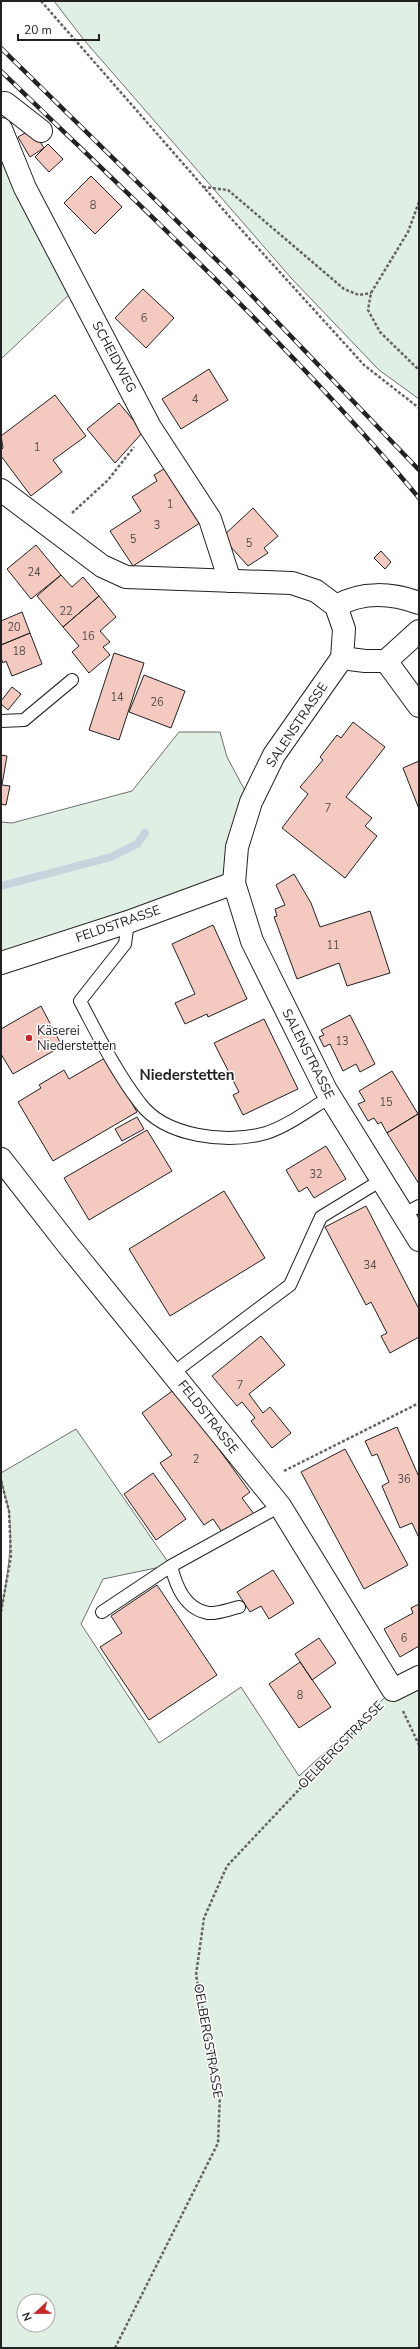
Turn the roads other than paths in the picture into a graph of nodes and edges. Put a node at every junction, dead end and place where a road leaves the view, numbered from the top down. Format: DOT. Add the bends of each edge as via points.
graph roads {
  1 [pos="1,104"];
  2 [pos="1,129"];
  3 [pos="42,131"];
  4 [pos="1,490"];
  5 [pos="230,581"];
  6 [pos="419,603"];
  7 [pos="336,606"];
  8 [pos="419,631"];
  9 [pos="342,658"];
  10 [pos="386,661"];
  11 [pos="72,680"];
  12 [pos="419,706"];
  13 [pos="1,721"];
  14 [pos="234,883"];
  15 [pos="128,922"];
  16 [pos="1,963"];
  17 [pos="330,1097"];
  18 [pos="1,1159"];
  19 [pos="383,1179"];
  20 [pos="411,1210"];
  21 [pos="419,1240"];
  22 [pos="173,1372"];
  23 [pos="280,1506"];
  24 [pos="171,1566"];
  25 [pos="239,1607"];
  26 [pos="102,1612"];
  27 [pos="419,1677"];
  28 [pos="393,1690"];
  1 -- 3 [label="street" via="5,103"];
  2 -- 5 [label="street, SCHEIDWEG" via="25,188 150,427 210,519"];
  4 -- 5 [label="street" via="102,566 126,577"];
  5 -- 7 [label="street" via="292,583 316,591"];
  6 -- 7 [label="street" via="403,597 372,595 350,598"];
  7 -- 9 [label="street" via="344,630"];
  8 -- 10 [label="street"];
  9 -- 10 [label="street"];
  9 -- 14 [label="street, SALENSTRASSE" via="267,768 251,802 238,847"];
  10 -- 12 [label="street"];
  11 -- 13 [label="lane" via="24,720"];
  14 -- 15 [label="street, FELDSTRASSE"];
  14 -- 17 [label="street, SALENSTRASSE" via="252,941"];
  15 -- 16 [label="street, FELDSTRASSE"];
  15 -- 17 [label="lane" via="125,944 80,1001 140,1104 164,1123 198,1137 233,1137 266,1133"];
  17 -- 19 [label="street, SALENSTRASSE"];
  18 -- 22 [label="street, FELDSTRASSE"];
  19 -- 20 [label="street, SALENSTRASSE"];
  19 -- 22 [label="lane" via="321,1217 290,1285"];
  20 -- 21 [label="street, SALENSTRASSE"];
  22 -- 23 [label="street, FELDSTRASSE"];
  23 -- 24 [label="lane"];
  23 -- 28 [label="street, FELDSTRASSE"];
  24 -- 25 [label="lane" via="176,1586 193,1608 209,1613"];
  24 -- 26 [label="lane"];
  27 -- 28 [label="street, OELBERGSTRASSE"];
}
